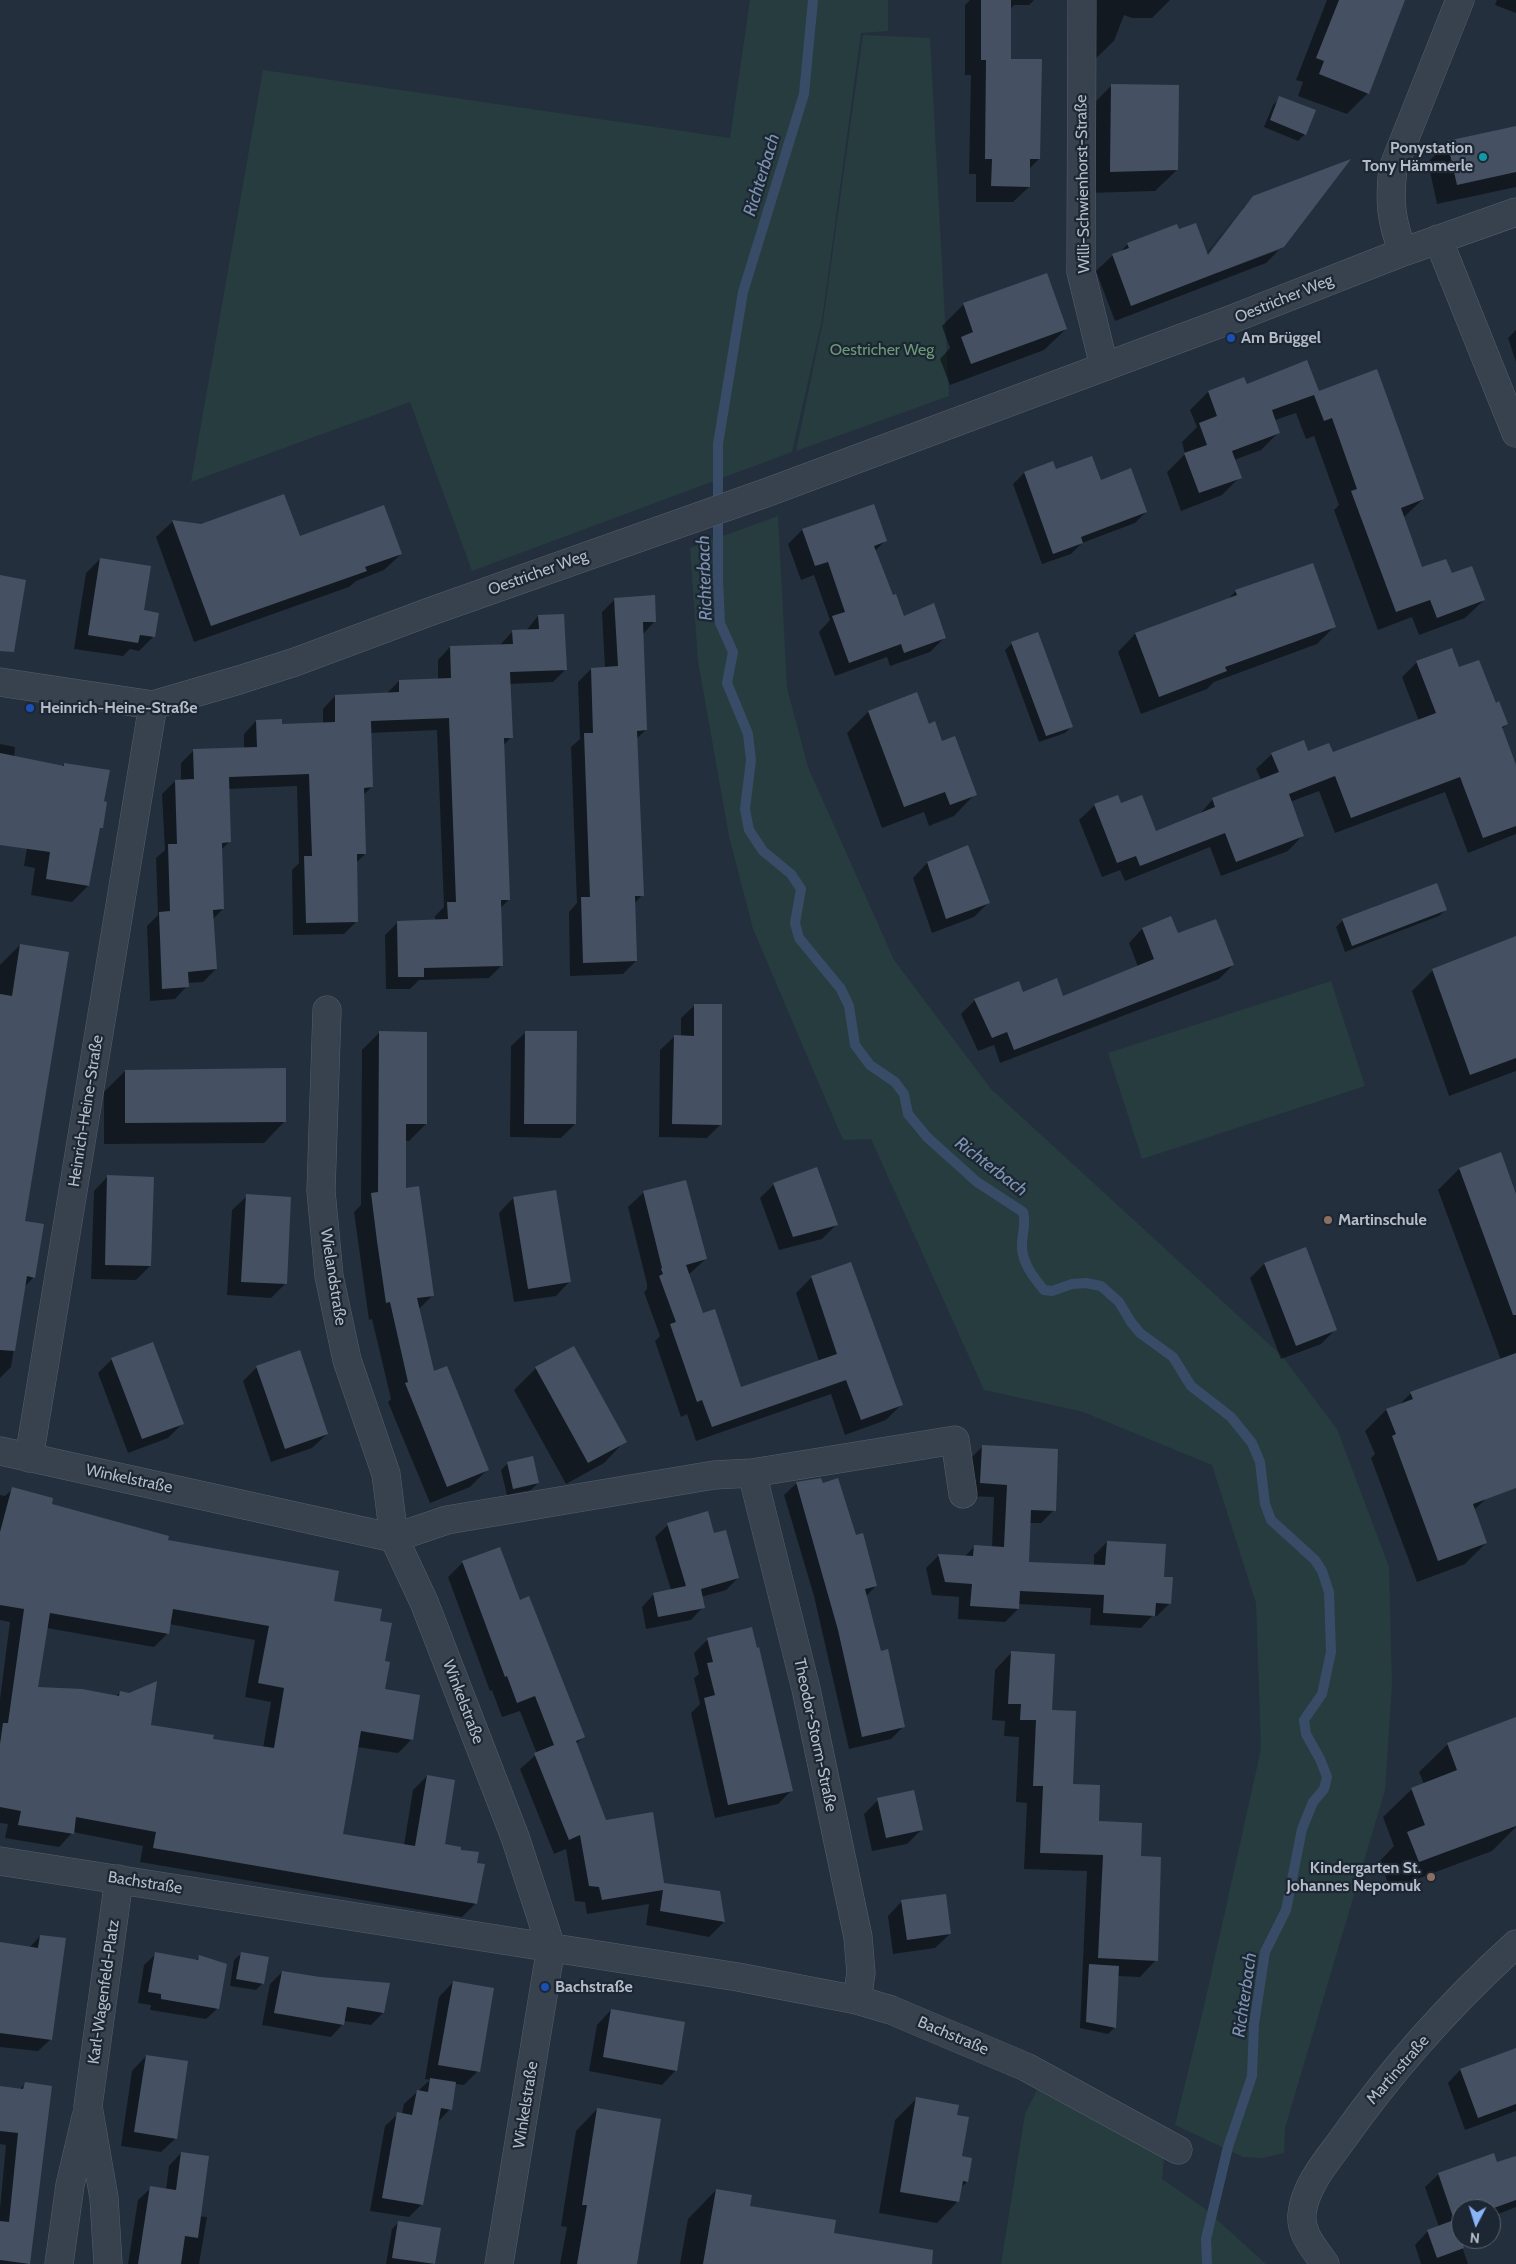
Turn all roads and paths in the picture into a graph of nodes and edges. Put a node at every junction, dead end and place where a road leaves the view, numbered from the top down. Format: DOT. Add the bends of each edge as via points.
graph roads {
  1 [pos="1082,0"];
  2 [pos="1460,0"];
  3 [pos="1516,212"];
  4 [pos="1438,239"];
  5 [pos="1403,252"];
  6 [pos="1104,366"];
  7 [pos="1516,433"];
  8 [pos="0,682"];
  9 [pos="153,705"];
  10 [pos="327,1010"];
  11 [pos="0,1451"];
  12 [pos="29,1458"];
  13 [pos="752,1473"];
  14 [pos="963,1494"];
  15 [pos="394,1538"];
  16 [pos="0,1861"];
  17 [pos="119,1879"];
  18 [pos="1516,1944"];
  19 [pos="551,1947"];
  20 [pos="857,2000"];
  21 [pos="88,2106"];
  22 [pos="1178,2150"];
  23 [pos="59,2264"];
  24 [pos="108,2264"];
  25 [pos="499,2264"];
  26 [pos="1326,2264"];
  1 -- 6 [label="street, Willi-Schwienhorst-Straße" via="1081,272"];
  2 -- 5 [label="street" via="1392,168 1391,213"];
  3 -- 4 [label="street, Oestricher Weg"];
  4 -- 5 [label="street, Oestricher Weg"];
  4 -- 7 [label="street"];
  5 -- 6 [label="street, Oestricher Weg"];
  6 -- 9 [label="street, Oestricher Weg" via="295,662"];
  8 -- 9 [label="street, Oestricher Weg"];
  9 -- 12 [label="street, Heinrich-Heine-Straße"];
  10 -- 15 [label="street, Wielandstraße" via="321,1191 329,1276 347,1360 386,1474"];
  11 -- 12 [label="street, Winkelstraße"];
  12 -- 15 [label="street, Winkelstraße"];
  13 -- 14 [label="street" via="955,1440"];
  13 -- 15 [label="street" via="714,1475 447,1520"];
  13 -- 20 [label="street, Theodor-Storm-Straße" via="806,1690 858,1937 861,1973"];
  15 -- 19 [label="street, Winkelstraße" via="424,1602 508,1819"];
  16 -- 17 [label="street, Bachstraße"];
  17 -- 19 [label="street, Bachstraße"];
  17 -- 21 [label="street, Karl-Wagenfeld-Platz"];
  18 -- 26 [label="street, Martinstraße" via="1476,1980 1376,2092 1318,2173 1306,2198 1302,2225 1307,2238"];
  19 -- 20 [label="street, Bachstraße"];
  19 -- 25 [label="street, Winkelstraße"];
  20 -- 22 [label="street, Bachstraße" via="891,2010 1026,2067"];
  21 -- 23 [label="street, Karl-Wagenfeld-Platz" via="70,2185"];
  21 -- 24 [label="street, Karl-Wagenfeld-Platz" via="104,2198"];
}
